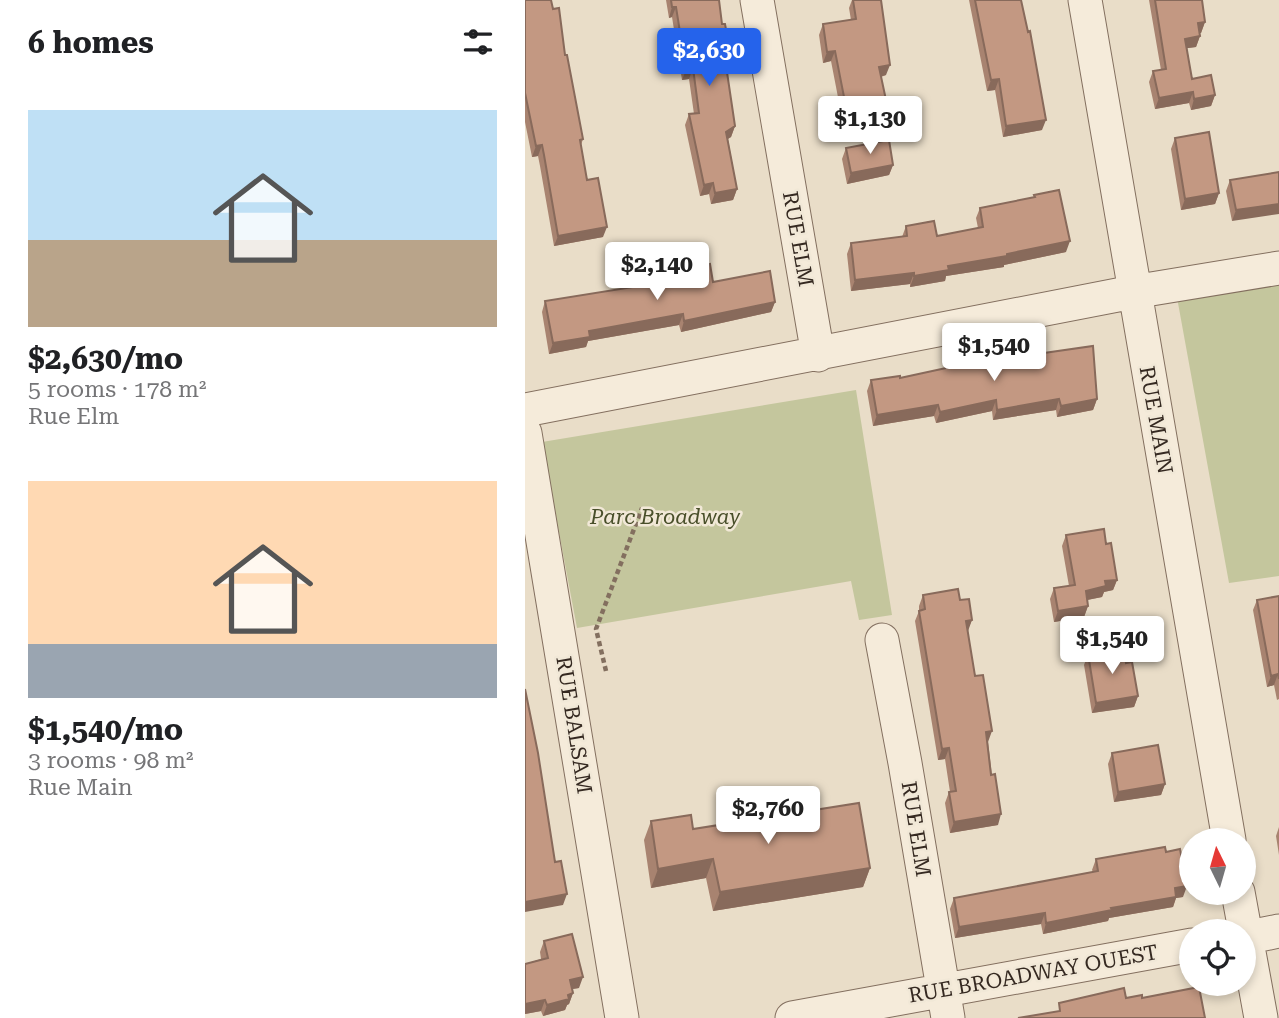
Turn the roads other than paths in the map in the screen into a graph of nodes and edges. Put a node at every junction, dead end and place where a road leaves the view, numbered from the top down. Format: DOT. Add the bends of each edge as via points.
graph roads {
  1 [pos="757,0"];
  2 [pos="1084,0"];
  3 [pos="1279,268"];
  4 [pos="1133,292"];
  5 [pos="818,355"];
  6 [pos="525,410"];
  7 [pos="525,433"];
  8 [pos="882,640"];
  9 [pos="1227,828"];
  10 [pos="1279,931"];
  11 [pos="1256,936"];
  12 [pos="1179,948"];
  13 [pos="1256,993"];
  14 [pos="945,1004"];
  15 [pos="622,1018"];
  16 [pos="792,1018"];
  17 [pos="1261,1018"];
  1 -- 5 [label="street, RUE ELM"];
  2 -- 4 [label="street, RUE MAIN"];
  3 -- 4 [label="street"];
  4 -- 5 [label="street"];
  4 -- 9 [label="street, RUE MAIN"];
  5 -- 6 [label="street"];
  7 -- 15 [label="street, RUE BALSAM"];
  8 -- 14 [label="street, RUE ELM"];
  10 -- 11 [label="street"];
  12 -- 14 [label="street, RUE BROADWAY OUEST"];
  13 -- 17 [label="street"];
  14 -- 16 [label="street, RUE BROADWAY OUEST"];
}
